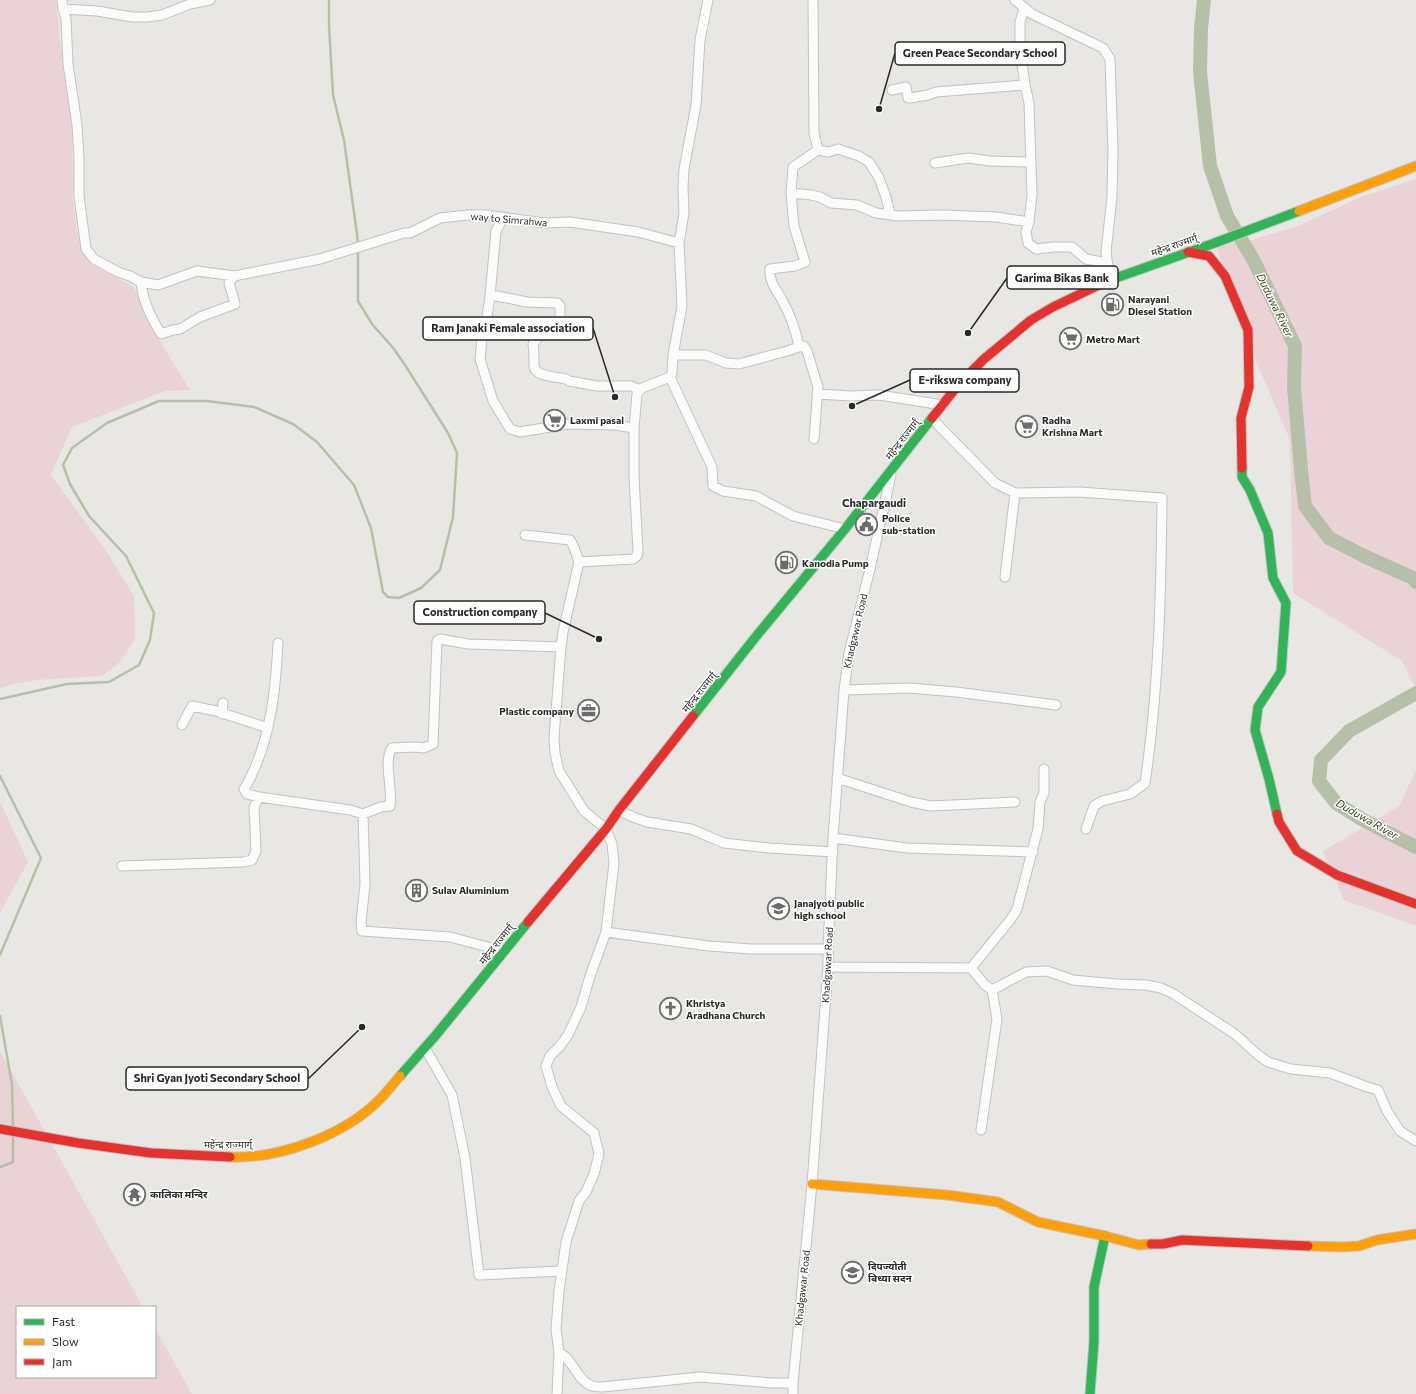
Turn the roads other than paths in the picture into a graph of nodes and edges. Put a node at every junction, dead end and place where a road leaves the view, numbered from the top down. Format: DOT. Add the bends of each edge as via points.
graph roads {
  1 [pos="210,0"];
  2 [pos="708,0"];
  3 [pos="813,0"];
  4 [pos="1015,0"];
  5 [pos="63,5"];
  6 [pos="1024,8"];
  7 [pos="1025,85"];
  8 [pos="892,90"];
  9 [pos="818,150"];
  10 [pos="1030,162"];
  11 [pos="934,163"];
  12 [pos="1416,166"];
  13 [pos="792,193"];
  14 [pos="890,214"];
  15 [pos="503,218"];
  16 [pos="1029,222"];
  17 [pos="680,243"];
  18 [pos="1188,252"];
  19 [pos="1107,263"];
  20 [pos="234,276"];
  21 [pos="1110,280"];
  22 [pos="141,282"];
  23 [pos="490,296"];
  24 [pos="799,347"];
  25 [pos="673,355"];
  26 [pos="670,377"];
  27 [pos="640,390"];
  28 [pos="818,394"];
  29 [pos="943,405"];
  30 [pos="933,418"];
  31 [pos="634,428"];
  32 [pos="814,439"];
  33 [pos="893,469"];
  34 [pos="1016,494"];
  35 [pos="846,529"];
  36 [pos="525,535"];
  37 [pos="579,562"];
  38 [pos="1005,578"];
  39 [pos="278,643"];
  40 [pos="560,647"];
  41 [pos="844,690"];
  42 [pos="223,703"];
  43 [pos="1056,705"];
  44 [pos="222,714"];
  45 [pos="182,725"];
  46 [pos="268,728"];
  47 [pos="1044,769"];
  48 [pos="838,778"];
  49 [pos="259,797"];
  50 [pos="1015,802"];
  51 [pos="619,810"];
  52 [pos="363,814"];
  53 [pos="606,829"];
  54 [pos="1086,829"];
  55 [pos="833,838"];
  56 [pos="833,852"];
  57 [pos="1033,852"];
  58 [pos="122,866"];
  59 [pos="1416,904"];
  60 [pos="606,932"];
  61 [pos="828,949"];
  62 [pos="503,951"];
  63 [pos="828,967"];
  64 [pos="971,968"];
  65 [pos="992,990"];
  66 [pos="424,1048"];
  67 [pos="0,1129"];
  68 [pos="981,1130"];
  69 [pos="1416,1141"];
  70 [pos="812,1184"];
  71 [pos="1416,1234"];
  72 [pos="1105,1236"];
  73 [pos="562,1271"];
  74 [pos="558,1353"];
  75 [pos="792,1383"];
  76 [pos="557,1394"];
  77 [pos="793,1394"];
  78 [pos="1090,1394"];
  1 -- 5 [label="street" via="148,17 132,17"];
  2 -- 17 [label="street" via="700,40 696,105 684,169 684,213"];
  3 -- 9 [label="street" via="814,133"];
  4 -- 6 [label="street"];
  5 -- 22 [label="street, way to Simrahwa" via="77,125 79,196 86,249 94,259"];
  6 -- 7 [label="street" via="1020,22 1020,50"];
  6 -- 19 [label="street" via="1103,48 1110,59 1112,197"];
  7 -- 8 [label="street" via="936,92 910,98 906,87"];
  7 -- 10 [label="street" via="1029,103"];
  9 -- 13 [label="street" via="793,167"];
  9 -- 14 [label="street" via="828,152 838,149 869,162 881,185"];
  10 -- 11 [label="street" via="968,158"];
  10 -- 16 [label="street" via="1032,195"];
  12 -- 18 [label="main road, महेन्द्र राज्मार्ग्"];
  13 -- 14 [label="street" via="811,195 831,203 857,205"];
  13 -- 24 [label="street" via="794,226 805,262 770,269 770,277 788,311"];
  14 -- 16 [label="street" via="996,217"];
  15 -- 17 [label="street, way to Simrahwa" via="602,226"];
  15 -- 20 [label="street, way to Simrahwa" via="486,215 440,218 410,232 320,259"];
  15 -- 23 [label="street" via="496,232"];
  16 -- 19 [label="street" via="1026,232 1028,243 1036,250 1072,247 1086,259"];
  17 -- 25 [label="street" via="682,306"];
  18 -- 21 [label="main road, महेन्द्र राज्मार्ग्"];
  18 -- 59 [label="main road" via="1209,256 1225,276 1248,330 1249,387 1241,418 1242,477 1268,533 1274,578 1286,603 1281,672 1258,707 1255,730 1279,822 1297,851 1337,875"];
  19 -- 21 [label="street"];
  20 -- 22 [label="street, way to Simrahwa" via="197,271 158,285"];
  20 -- 22 [label="street" via="229,283 235,304 200,317 180,329 161,334 150,316"];
  21 -- 29 [label="main road, महेन्द्र राज्मार्ग्" via="1031,320 984,359 959,384"];
  23 -- 27 [label="street" via="527,302 557,303 560,306 560,320 532,344 536,372 569,381 606,386 632,386"];
  23 -- 31 [label="street" via="480,359 493,401 510,429 520,432 568,424"];
  24 -- 25 [label="street" via="739,364 726,363 706,355"];
  24 -- 28 [label="street" via="804,346 807,351"];
  25 -- 26 [label="street"];
  26 -- 27 [label="street"];
  26 -- 35 [label="street" via="712,467 713,486 756,496 793,516"];
  27 -- 31 [label="street" via="637,394"];
  28 -- 29 [label="street" via="879,395"];
  28 -- 32 [label="street"];
  29 -- 30 [label="main road, महेन्द्र राज्मार्ग्"];
  30 -- 33 [label="main road, महेन्द्र राज्मार्ग्"];
  30 -- 34 [label="street" via="995,483"];
  31 -- 37 [label="street" via="637,556 633,559"];
  33 -- 35 [label="main road, महेन्द्र राज्मार्ग्"];
  33 -- 41 [label="street, Khadgawar Road" via="849,653"];
  34 -- 38 [label="street"];
  34 -- 54 [label="street" via="1080,492 1162,498 1159,642 1145,783 1130,794 1102,801 1094,806"];
  35 -- 51 [label="main road, महेन्द्र राज्मार्ग्" via="758,634"];
  36 -- 37 [label="street" via="570,540"];
  37 -- 40 [label="street"];
  39 -- 46 [label="street" via="276,684"];
  40 -- 52 [label="street" via="468,644 440,639 437,641 433,744 424,748 392,748 389,764 392,799 390,806"];
  40 -- 53 [label="street" via="554,737 559,771 584,811"];
  41 -- 43 [label="street" via="909,688"];
  41 -- 48 [label="street, Khadgawar Road"];
  42 -- 44 [label="street"];
  44 -- 45 [label="street" via="192,706"];
  44 -- 46 [label="street"];
  46 -- 49 [label="street" via="256,766 244,789 247,794"];
  47 -- 57 [label="street" via="1044,793 1040,802"];
  48 -- 50 [label="street" via="931,806"];
  48 -- 55 [label="street, Khadgawar Road"];
  49 -- 52 [label="street"];
  49 -- 58 [label="street" via="254,807 256,852 252,860"];
  51 -- 53 [label="main road, महेन्द्र राज्मार्ग्"];
  51 -- 56 [label="street" via="646,822 691,829 724,843"];
  52 -- 62 [label="street" via="365,884 362,931 450,937"];
  53 -- 60 [label="street" via="612,844 614,863"];
  53 -- 62 [label="main road, महेन्द्र राज्मार्ग्"];
  55 -- 56 [label="street, Khadgawar Road"];
  55 -- 57 [label="street" via="907,848"];
  56 -- 61 [label="street, Khadgawar Road"];
  57 -- 64 [label="street" via="1017,909"];
  60 -- 61 [label="street" via="744,949"];
  60 -- 73 [label="street" via="581,1007 568,1035 550,1056 546,1066 561,1106 594,1132 599,1154 594,1174 577,1207 566,1242"];
  61 -- 63 [label="street, Khadgawar Road"];
  62 -- 66 [label="main road, महेन्द्र राज्मार्ग्"];
  63 -- 64 [label="street"];
  63 -- 70 [label="street, Khadgawar Road"];
  64 -- 65 [label="street"];
  65 -- 68 [label="street" via="997,1019"];
  65 -- 69 [label="street" via="1026,972 1047,971 1073,980 1161,988 1235,1034 1268,1062 1291,1069 1330,1073 1378,1090 1400,1131"];
  66 -- 67 [label="main road, महेन्द्र राज्मार्ग्" via="379,1100 356,1118 305,1145 284,1151 239,1157 166,1154 78,1143"];
  66 -- 73 [label="street" via="452,1095 465,1158 479,1275"];
  70 -- 72 [label="main road" via="947,1195 998,1202 1038,1222"];
  70 -- 75 [label="street, Khadgawar Road"];
  71 -- 72 [label="main road" via="1342,1247 1182,1240 1139,1245"];
  72 -- 78 [label="main road" via="1094,1287 1094,1341"];
  73 -- 74 [label="street" via="556,1329"];
  74 -- 75 [label="street" via="562,1354 585,1382 602,1388 700,1377"];
  74 -- 76 [label="street"];
  75 -- 77 [label="street, Khadgawar Road"];
}
